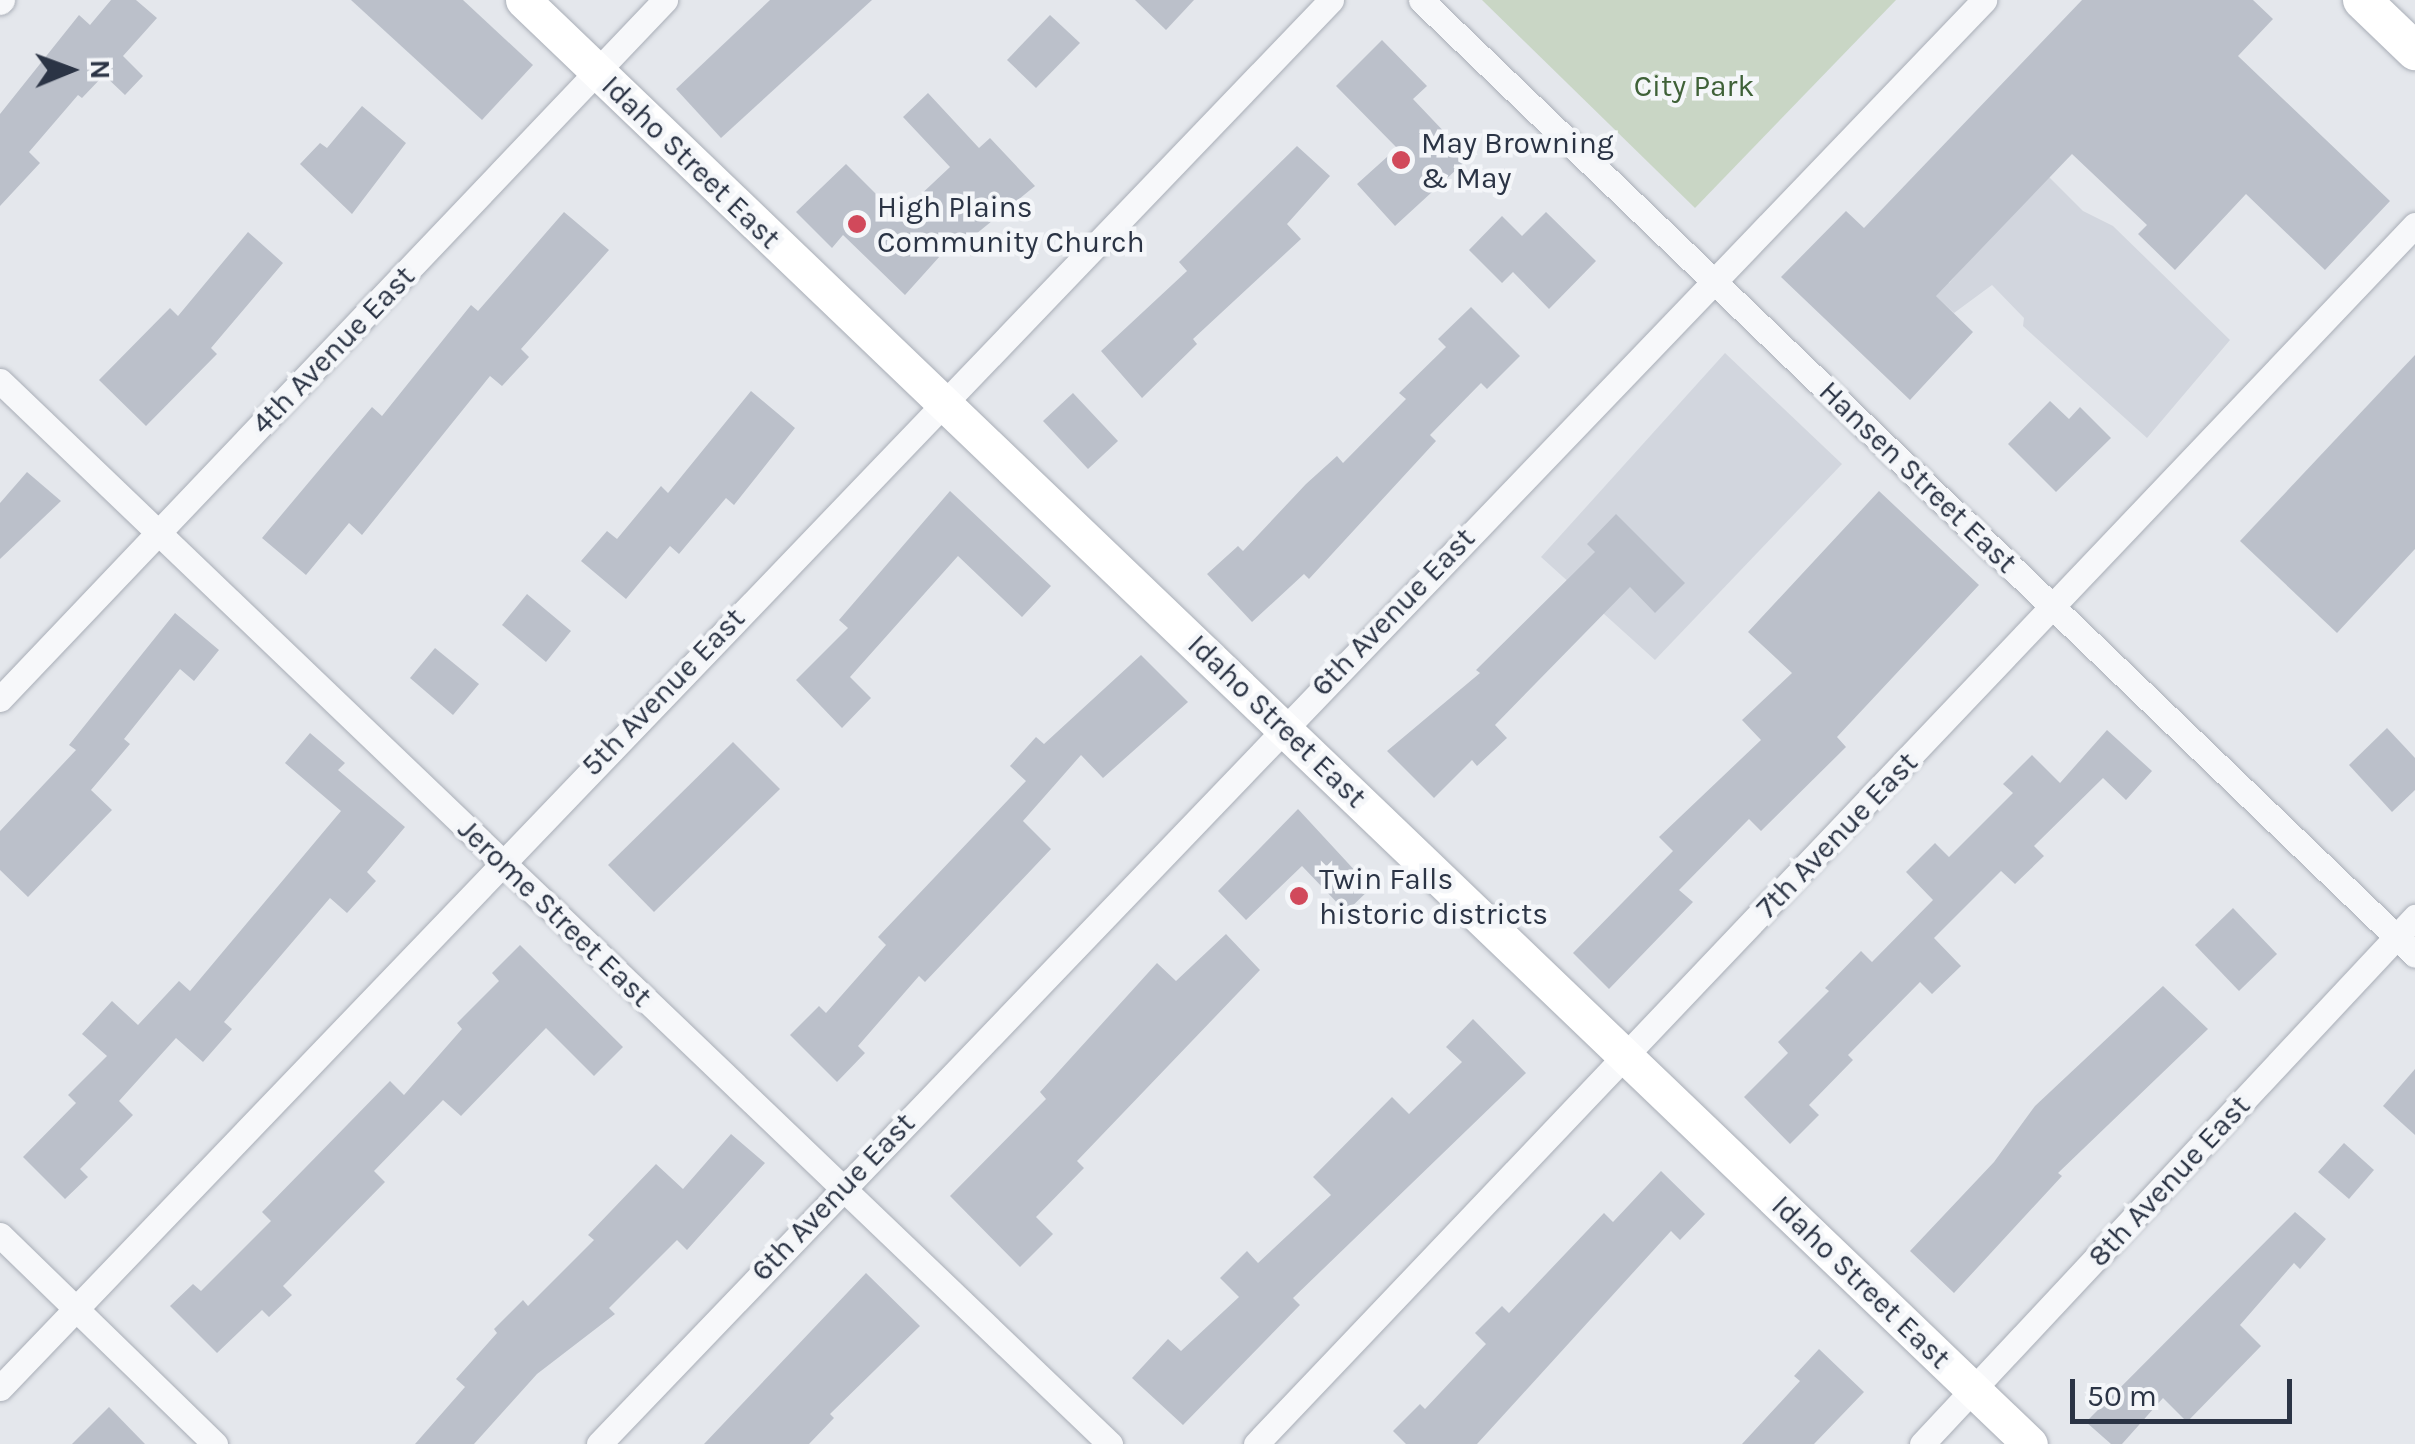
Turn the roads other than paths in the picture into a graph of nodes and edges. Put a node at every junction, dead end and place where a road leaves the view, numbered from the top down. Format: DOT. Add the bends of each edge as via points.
graph roads {
  1 [pos="523,0"];
  2 [pos="665,0"];
  3 [pos="1331,0"];
  4 [pos="1421,0"];
  5 [pos="1984,0"];
  6 [pos="2362,0"];
  7 [pos="2415,51"];
  8 [pos="598,72"];
  9 [pos="2415,225"];
  10 [pos="1713,280"];
  11 [pos="0,381"];
  12 [pos="940,400"];
  13 [pos="158,532"];
  14 [pos="2054,608"];
  15 [pos="0,699"];
  16 [pos="1283,725"];
  17 [pos="502,862"];
  18 [pos="2406,927"];
  19 [pos="2415,955"];
  20 [pos="1626,1056"];
  21 [pos="843,1187"];
  22 [pos="0,1235"];
  23 [pos="75,1309"];
  24 [pos="0,1388"];
  25 [pos="1974,1389"];
  26 [pos="215,1444"];
  27 [pos="599,1444"];
  28 [pos="1110,1444"];
  29 [pos="1256,1444"];
  30 [pos="1922,1444"];
  31 [pos="2030,1444"];
  1 -- 8 [label="street, Idaho Street East"];
  2 -- 8 [label="street, 4th Avenue East"];
  3 -- 12 [label="street, 5th Avenue East"];
  4 -- 10 [label="street, Hansen Street East"];
  5 -- 10 [label="street, 6th Avenue East"];
  6 -- 7 [label="main road"];
  8 -- 12 [label="street, Idaho Street East"];
  8 -- 13 [label="street, 4th Avenue East"];
  9 -- 14 [label="street, 7th Avenue East"];
  10 -- 14 [label="street, Hansen Street East"];
  10 -- 16 [label="street, 6th Avenue East"];
  11 -- 13 [label="street, Jerome Street East"];
  12 -- 16 [label="street, Idaho Street East"];
  12 -- 17 [label="street, 5th Avenue East"];
  13 -- 15 [label="street, 4th Avenue East"];
  13 -- 17 [label="street, Jerome Street East"];
  14 -- 18 [label="street, Hansen Street East"];
  14 -- 20 [label="street, 7th Avenue East"];
  16 -- 20 [label="street, Idaho Street East"];
  16 -- 21 [label="street, 6th Avenue East"];
  17 -- 21 [label="street, Jerome Street East"];
  17 -- 23 [label="street, 5th Avenue East"];
  18 -- 19 [label="street, Hansen Street East"];
  18 -- 25 [label="street, 8th Avenue East"];
  20 -- 25 [label="street, Idaho Street East"];
  20 -- 29 [label="street, 7th Avenue East"];
  21 -- 27 [label="street, 6th Avenue East"];
  21 -- 28 [label="street, Jerome Street East"];
  22 -- 23 [label="street"];
  23 -- 24 [label="street, 5th Avenue East"];
  23 -- 26 [label="street"];
  25 -- 30 [label="street, 8th Avenue East"];
  25 -- 31 [label="street, Idaho Street East"];
}
